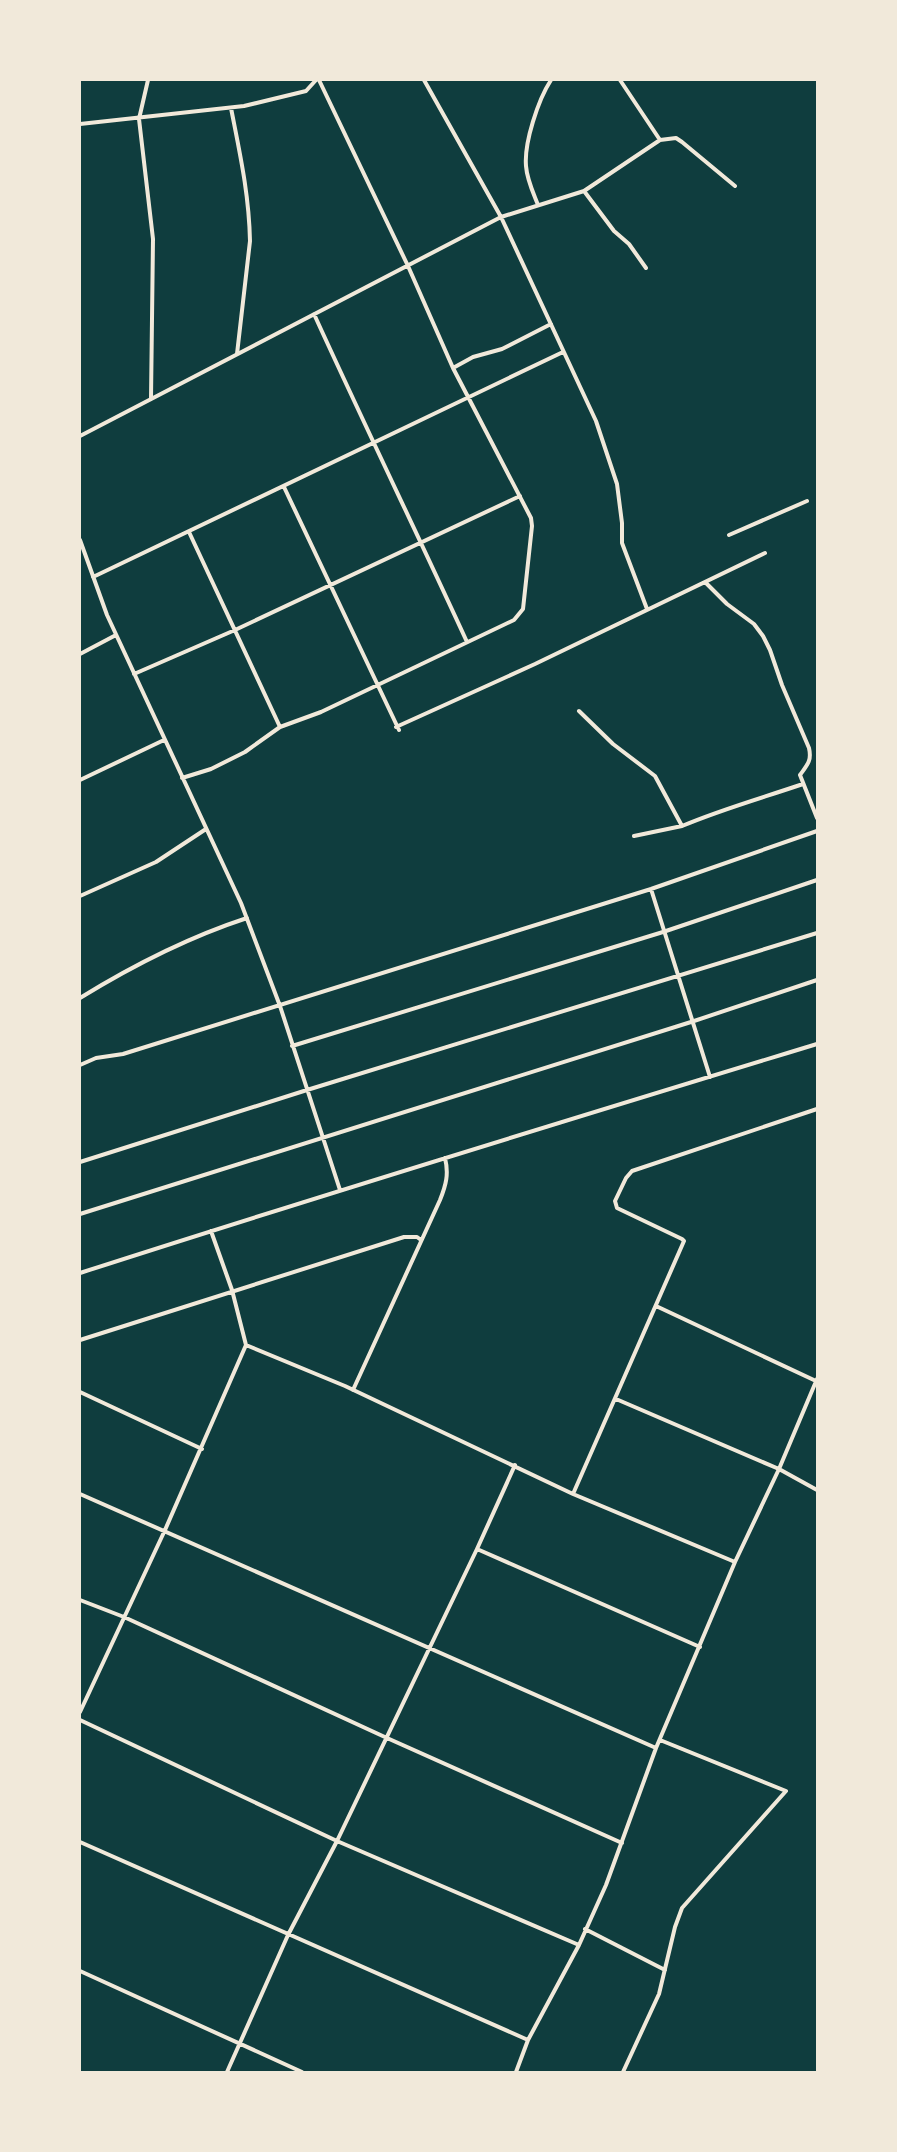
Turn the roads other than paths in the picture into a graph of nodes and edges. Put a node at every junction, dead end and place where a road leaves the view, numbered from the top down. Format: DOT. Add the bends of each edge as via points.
graph roads {
  1 [pos="148,80"];
  2 [pos="317,80"];
  3 [pos="424,80"];
  4 [pos="551,80"];
  5 [pos="620,80"];
  6 [pos="231,108"];
  7 [pos="139,119"];
  8 [pos="80,124"];
  9 [pos="660,140"];
  10 [pos="735,186"];
  11 [pos="584,191"];
  12 [pos="538,205"];
  13 [pos="501,217"];
  14 [pos="408,266"];
  15 [pos="646,268"];
  16 [pos="314,314"];
  17 [pos="551,324"];
  18 [pos="563,352"];
  19 [pos="237,354"];
  20 [pos="453,368"];
  21 [pos="468,397"];
  22 [pos="151,399"];
  23 [pos="80,436"];
  24 [pos="372,444"];
  25 [pos="284,487"];
  26 [pos="520,496"];
  27 [pos="808,501"];
  28 [pos="189,532"];
  29 [pos="729,535"];
  30 [pos="421,542"];
  31 [pos="81,543"];
  32 [pos="765,553"];
  33 [pos="93,577"];
  34 [pos="704,582"];
  35 [pos="330,584"];
  36 [pos="647,609"];
  37 [pos="235,630"];
  38 [pos="116,635"];
  39 [pos="467,642"];
  40 [pos="80,654"];
  41 [pos="134,674"];
  42 [pos="378,685"];
  43 [pos="579,711"];
  44 [pos="280,727"];
  45 [pos="164,740"];
  46 [pos="182,778"];
  47 [pos="80,780"];
  48 [pos="803,784"];
  49 [pos="817,818"];
  50 [pos="682,826"];
  51 [pos="206,829"];
  52 [pos="817,830"];
  53 [pos="634,836"];
  54 [pos="817,880"];
  55 [pos="651,889"];
  56 [pos="80,896"];
  57 [pos="247,918"];
  58 [pos="663,932"];
  59 [pos="817,933"];
  60 [pos="677,977"];
  61 [pos="817,980"];
  62 [pos="80,998"];
  63 [pos="280,1006"];
  64 [pos="691,1022"];
  65 [pos="817,1044"];
  66 [pos="292,1046"];
  67 [pos="80,1065"];
  68 [pos="710,1077"];
  69 [pos="307,1090"];
  70 [pos="817,1109"];
  71 [pos="323,1138"];
  72 [pos="445,1158"];
  73 [pos="80,1162"];
  74 [pos="340,1190"];
  75 [pos="80,1214"];
  76 [pos="211,1231"];
  77 [pos="421,1240"];
  78 [pos="80,1273"];
  79 [pos="232,1290"];
  80 [pos="656,1306"];
  81 [pos="80,1340"];
  82 [pos="246,1345"];
  83 [pos="817,1380"];
  84 [pos="353,1390"];
  85 [pos="80,1392"];
  86 [pos="616,1399"];
  87 [pos="202,1449"];
  88 [pos="515,1465"];
  89 [pos="779,1469"];
  90 [pos="817,1490"];
  91 [pos="80,1494"];
  92 [pos="573,1494"];
  93 [pos="165,1530"];
  94 [pos="477,1549"];
  95 [pos="735,1562"];
  96 [pos="80,1600"];
  97 [pos="124,1617"];
  98 [pos="700,1647"];
  99 [pos="429,1648"];
  100 [pos="80,1712"];
  101 [pos="80,1720"];
  102 [pos="387,1738"];
  103 [pos="660,1740"];
  104 [pos="656,1748"];
  105 [pos="337,1841"];
  106 [pos="80,1842"];
  107 [pos="622,1843"];
  108 [pos="585,1929"];
  109 [pos="288,1935"];
  110 [pos="579,1945"];
  111 [pos="665,1970"];
  112 [pos="80,1971"];
  113 [pos="528,2040"];
  114 [pos="239,2044"];
  115 [pos="227,2072"];
  116 [pos="302,2072"];
  117 [pos="516,2072"];
  118 [pos="623,2072"];
  1 -- 7 [label="street"];
  2 -- 6 [label="street" via="306,91"];
  2 -- 14 [label="street"];
  3 -- 13 [label="street"];
  4 -- 12 [label="street" via="544,90 534,118 526,165"];
  5 -- 9 [label="street"];
  6 -- 7 [label="street"];
  6 -- 19 [label="street" via="246,185 250,241"];
  7 -- 8 [label="street"];
  7 -- 22 [label="street" via="153,239"];
  9 -- 10 [label="street" via="676,138"];
  9 -- 11 [label="street"];
  11 -- 12 [label="street"];
  11 -- 15 [label="street"];
  12 -- 13 [label="street"];
  13 -- 14 [label="street"];
  13 -- 17 [label="street"];
  14 -- 16 [label="street"];
  14 -- 20 [label="street"];
  16 -- 19 [label="street"];
  16 -- 24 [label="street"];
  17 -- 18 [label="street"];
  17 -- 20 [label="street" via="502,349 473,357"];
  18 -- 21 [label="street"];
  18 -- 36 [label="street" via="596,421 610,460 621,504 622,543"];
  19 -- 22 [label="street"];
  20 -- 21 [label="street"];
  21 -- 24 [label="street"];
  21 -- 26 [label="street"];
  22 -- 23 [label="street"];
  24 -- 25 [label="street"];
  24 -- 30 [label="street"];
  25 -- 28 [label="street"];
  25 -- 35 [label="street"];
  26 -- 30 [label="street"];
  26 -- 39 [label="street" via="532,522 523,609 514,620"];
  27 -- 29 [label="street"];
  28 -- 33 [label="street"];
  28 -- 37 [label="street"];
  30 -- 35 [label="street"];
  30 -- 39 [label="street"];
  31 -- 33 [label="street"];
  32 -- 34 [label="street"];
  33 -- 38 [label="street"];
  34 -- 36 [label="street"];
  34 -- 48 [label="street" via="727,604 754,624 770,650 809,748 809,763 800,774"];
  35 -- 37 [label="street"];
  35 -- 42 [label="street"];
  36 -- 42 [label="street" via="397,728"];
  37 -- 41 [label="street"];
  37 -- 44 [label="street"];
  38 -- 40 [label="street"];
  38 -- 41 [label="street"];
  39 -- 42 [label="street"];
  41 -- 45 [label="street"];
  42 -- 44 [label="street" via="321,712"];
  43 -- 50 [label="street" via="613,744 655,776"];
  44 -- 46 [label="street" via="245,752 211,769"];
  45 -- 46 [label="street"];
  45 -- 47 [label="street"];
  46 -- 51 [label="street"];
  48 -- 49 [label="street"];
  48 -- 50 [label="street" via="714,812"];
  50 -- 53 [label="street"];
  51 -- 56 [label="street" via="156,862"];
  51 -- 57 [label="street"];
  52 -- 55 [label="street"];
  54 -- 58 [label="street"];
  55 -- 58 [label="street"];
  55 -- 63 [label="street"];
  57 -- 62 [label="street" via="172,949 111,979"];
  57 -- 63 [label="street"];
  58 -- 60 [label="street"];
  58 -- 66 [label="street"];
  59 -- 60 [label="street"];
  60 -- 64 [label="street"];
  60 -- 69 [label="street"];
  61 -- 64 [label="street"];
  63 -- 66 [label="street"];
  63 -- 67 [label="street" via="123,1054 96,1058"];
  64 -- 68 [label="street"];
  64 -- 71 [label="street"];
  65 -- 68 [label="street"];
  66 -- 69 [label="street"];
  68 -- 72 [label="street"];
  69 -- 71 [label="street"];
  69 -- 73 [label="street"];
  70 -- 80 [label="street" via="632,1171 628,1175 615,1200 617,1208 684,1241"];
  71 -- 74 [label="street"];
  71 -- 75 [label="street"];
  72 -- 74 [label="street"];
  72 -- 77 [label="street" via="448,1178"];
  74 -- 76 [label="street"];
  76 -- 78 [label="street"];
  76 -- 79 [label="street"];
  77 -- 79 [label="street" via="417,1237 404,1237"];
  77 -- 84 [label="street"];
  79 -- 81 [label="street"];
  79 -- 82 [label="street"];
  80 -- 83 [label="street"];
  80 -- 86 [label="street"];
  82 -- 84 [label="street"];
  82 -- 87 [label="street"];
  83 -- 89 [label="street"];
  84 -- 88 [label="street"];
  85 -- 87 [label="street"];
  86 -- 89 [label="street"];
  86 -- 92 [label="street"];
  87 -- 93 [label="street"];
  88 -- 92 [label="street"];
  88 -- 94 [label="street"];
  89 -- 90 [label="street"];
  89 -- 95 [label="street"];
  91 -- 93 [label="street"];
  92 -- 95 [label="street"];
  93 -- 97 [label="street"];
  93 -- 99 [label="street"];
  94 -- 98 [label="street"];
  94 -- 99 [label="street"];
  95 -- 98 [label="street"];
  96 -- 97 [label="street"];
  97 -- 100 [label="street"];
  97 -- 102 [label="street"];
  98 -- 103 [label="street"];
  99 -- 102 [label="street"];
  99 -- 104 [label="street"];
  101 -- 105 [label="street"];
  102 -- 105 [label="street"];
  102 -- 107 [label="street"];
  103 -- 104 [label="street"];
  103 -- 111 [label="street" via="786,1791 682,1908"];
  104 -- 107 [label="street"];
  105 -- 109 [label="street"];
  105 -- 110 [label="street"];
  106 -- 109 [label="street"];
  107 -- 108 [label="street"];
  108 -- 110 [label="street"];
  108 -- 111 [label="street"];
  109 -- 113 [label="street"];
  109 -- 114 [label="street"];
  110 -- 113 [label="street"];
  111 -- 118 [label="street" via="659,1994"];
  112 -- 114 [label="street"];
  113 -- 117 [label="street"];
  114 -- 115 [label="street"];
  114 -- 116 [label="street"];
}
